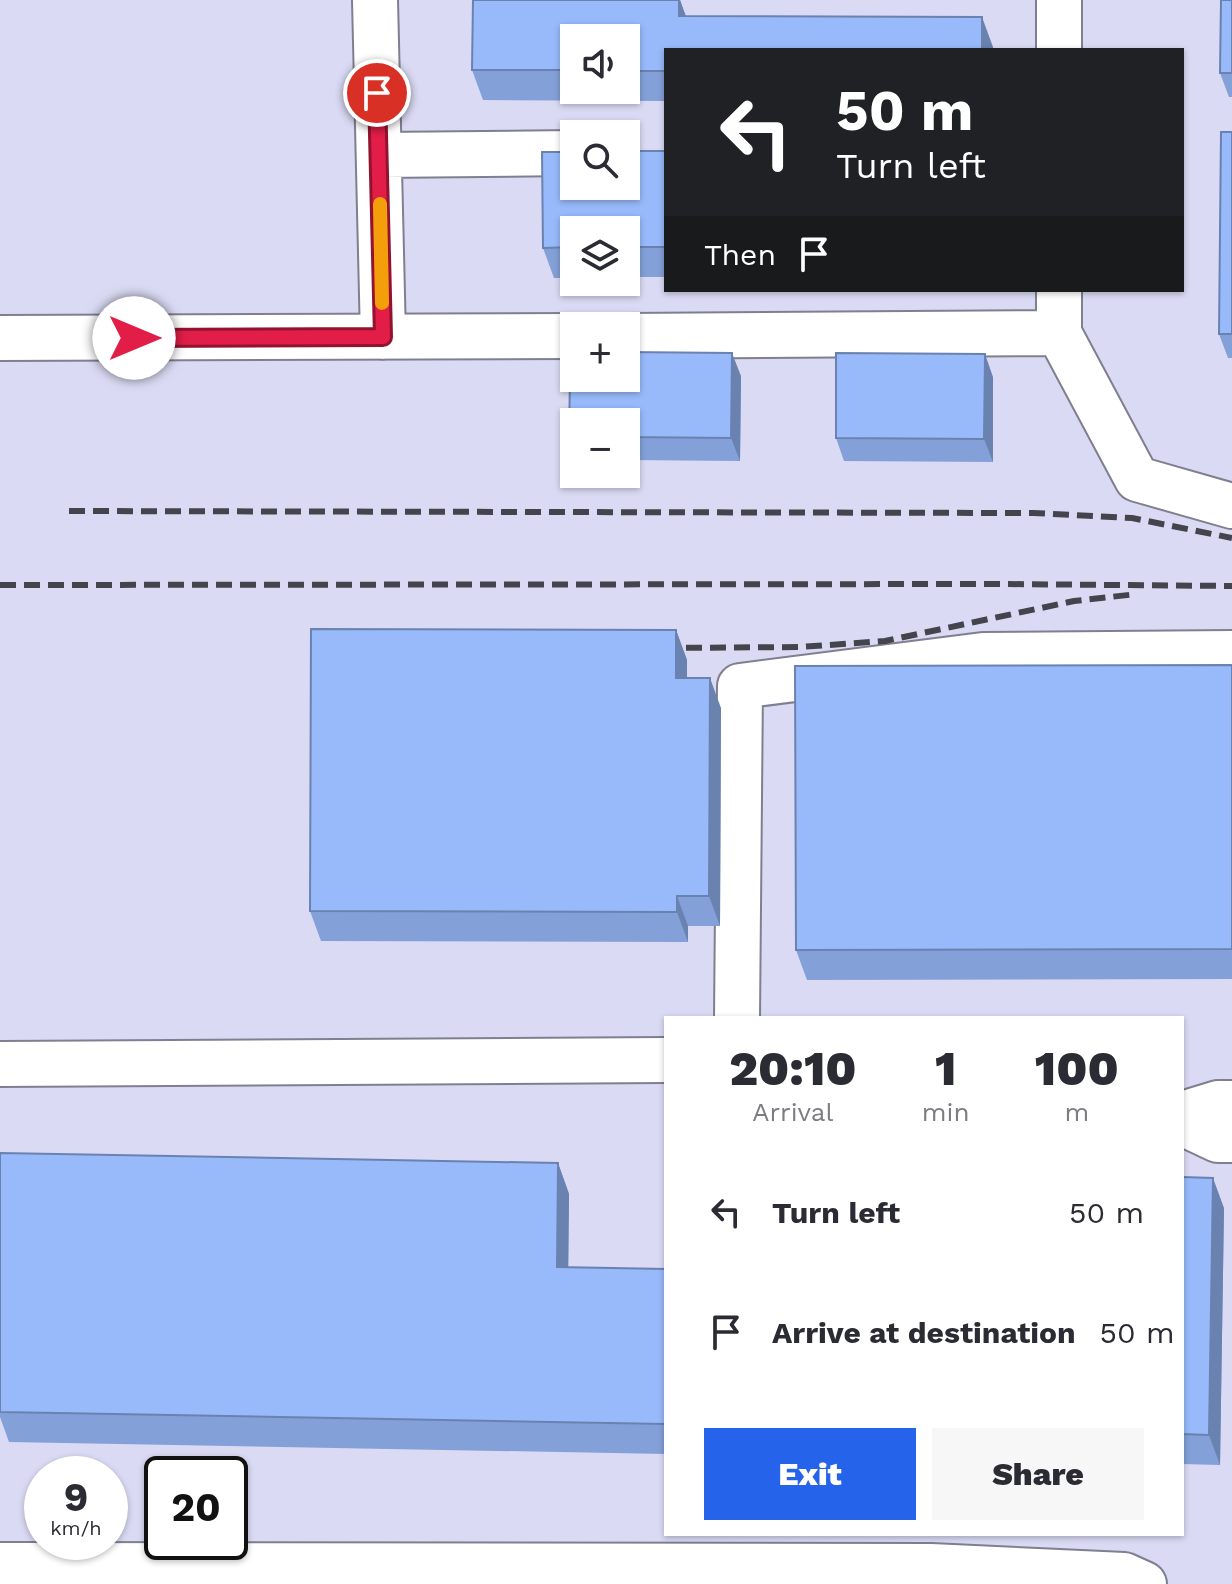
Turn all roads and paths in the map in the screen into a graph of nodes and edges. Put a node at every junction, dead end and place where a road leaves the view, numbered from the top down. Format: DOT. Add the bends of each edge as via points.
graph roads {
  1 [pos="375,0"];
  2 [pos="1059,0"];
  3 [pos="1059,48"];
  4 [pos="560,153"];
  5 [pos="379,155"];
  6 [pos="1059,292"];
  7 [pos="1059,333"];
  8 [pos="560,336"];
  9 [pos="640,336"];
  10 [pos="383,337"];
  11 [pos="0,338"];
  12 [pos="1232,506"];
  13 [pos="1232,653"];
  14 [pos="737,1016"];
  15 [pos="664,1060"];
  16 [pos="0,1064"];
  17 [pos="1232,1103"];
  18 [pos="1184,1113"];
  19 [pos="1184,1124"];
  20 [pos="1232,1140"];
  21 [pos="0,1565"];
  22 [pos="1144,1584"];
  1 -- 5 [label="street"];
  2 -- 3 [label="street"];
  4 -- 5 [label="street"];
  5 -- 10 [label="street"];
  6 -- 7 [label="street"];
  7 -- 9 [label="street"];
  7 -- 12 [label="street" via="1137,479"];
  8 -- 10 [label="street"];
  10 -- 11 [label="street"];
  13 -- 14 [label="street" via="983,655 740,686"];
  15 -- 16 [label="street"];
  17 -- 18 [label="street"];
  19 -- 20 [label="street" via="1218,1140"];
  21 -- 22 [label="street" via="931,1566 1124,1575"];
}
